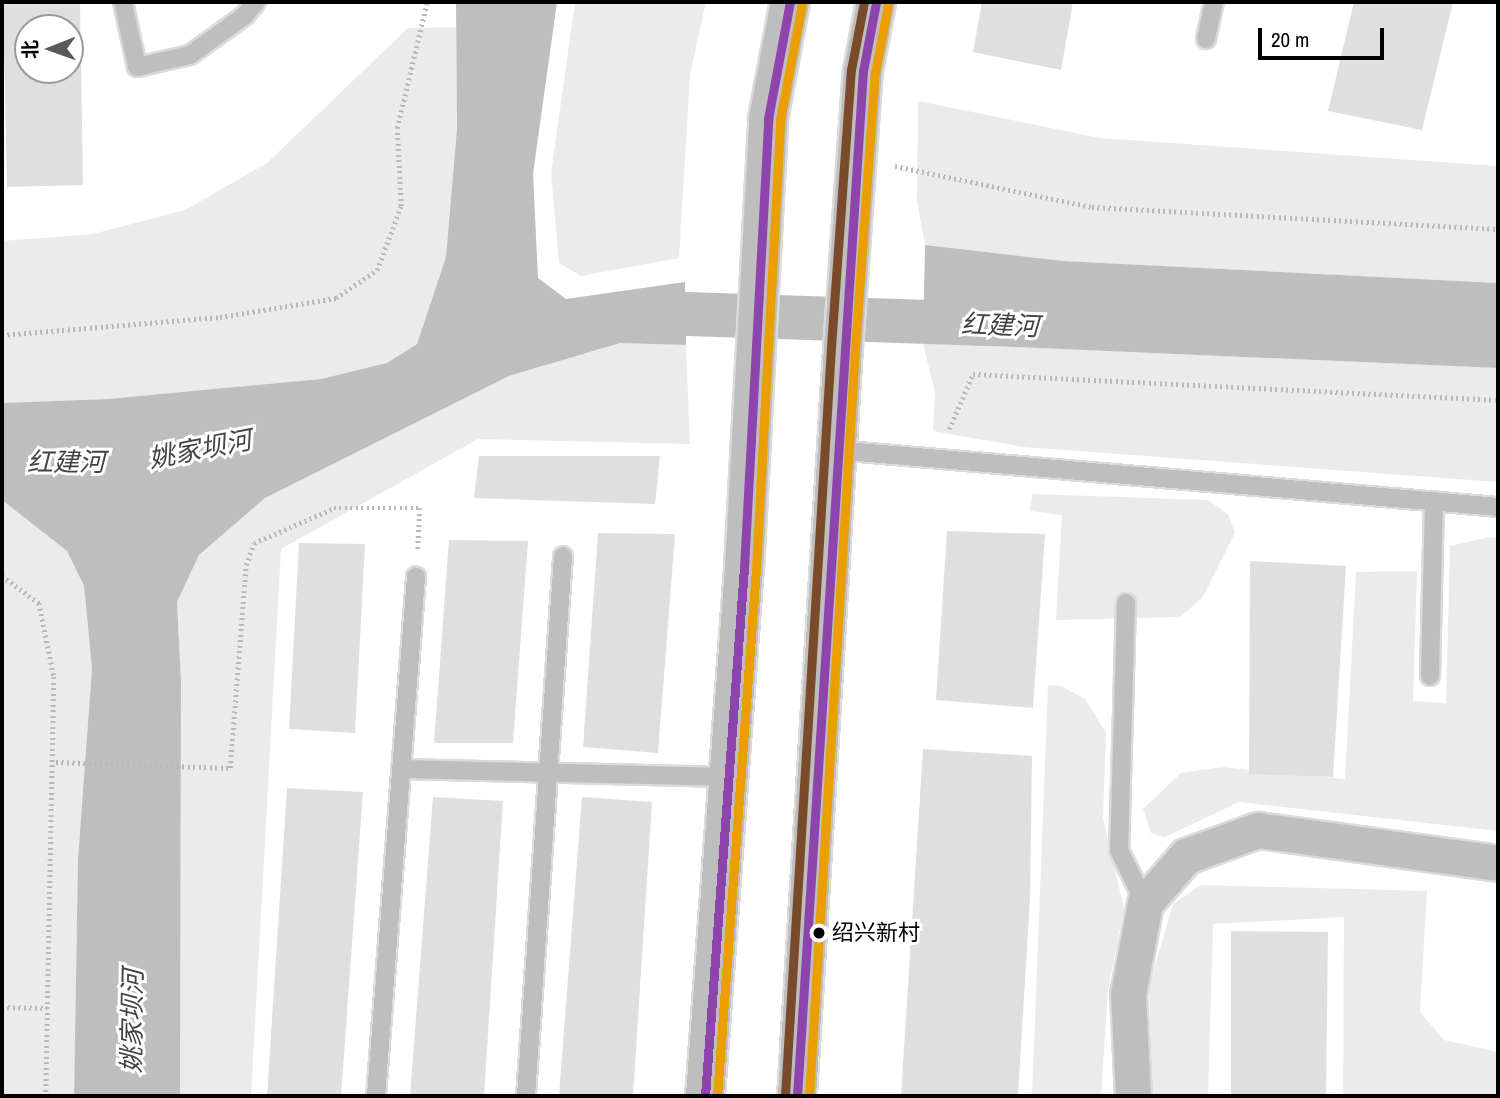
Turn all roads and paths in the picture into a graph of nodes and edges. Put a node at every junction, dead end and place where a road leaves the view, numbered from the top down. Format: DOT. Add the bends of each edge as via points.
graph roads {
  1 [pos="122,2"];
  2 [pos="256,2"];
  3 [pos="427,2"];
  4 [pos="790,2"];
  5 [pos="876,2"];
  6 [pos="1214,2"];
  7 [pos="1206,39"];
  8 [pos="856,160"];
  9 [pos="1498,229"];
  10 [pos="2,335"];
  11 [pos="1498,400"];
  12 [pos="835,450"];
  13 [pos="937,459"];
  14 [pos="1434,501"];
  15 [pos="1498,508"];
  16 [pos="563,556"];
  17 [pos="2,576"];
  18 [pos="416,577"];
  19 [pos="1126,603"];
  20 [pos="1430,676"];
  21 [pos="56,762"];
  22 [pos="401,769"];
  23 [pos="548,775"];
  24 [pos="728,777"];
  25 [pos="1498,863"];
  26 [pos="1145,903"];
  27 [pos="2,1007"];
  28 [pos="47,1008"];
  29 [pos="46,1096"];
  30 [pos="376,1096"];
  31 [pos="526,1096"];
  32 [pos="705,1096"];
  33 [pos="797,1096"];
  34 [pos="1133,1096"];
  1 -- 2 [label="lane" via="138,67 190,55"];
  3 -- 10 [label="path" via="397,128 401,206 377,270 336,298 220,317"];
  4 -- 24 [label="main road" via="768,119"];
  5 -- 8 [label="main road" via="863,71"];
  6 -- 7 [label="lane"];
  8 -- 9 [label="path" via="963,177 1092,207"];
  8 -- 12 [label="main road"];
  11 -- 13 [label="path" via="973,374"];
  12 -- 13 [label="lane"];
  12 -- 33 [label="main road"];
  13 -- 14 [label="lane"];
  14 -- 15 [label="lane"];
  14 -- 20 [label="lane"];
  16 -- 23 [label="lane"];
  17 -- 21 [label="path" via="39,603 54,677"];
  18 -- 21 [label="path" via="420,508 334,508 254,543 246,565 230,768"];
  18 -- 22 [label="lane"];
  19 -- 26 [label="lane" via="1119,850"];
  21 -- 28 [label="path"];
  22 -- 23 [label="lane"];
  22 -- 30 [label="lane"];
  23 -- 24 [label="lane"];
  23 -- 31 [label="lane"];
  24 -- 32 [label="main road"];
  25 -- 26 [label="street" via="1258,830 1186,856"];
  26 -- 34 [label="street" via="1128,994"];
  27 -- 28 [label="path"];
  28 -- 29 [label="path"];
}
